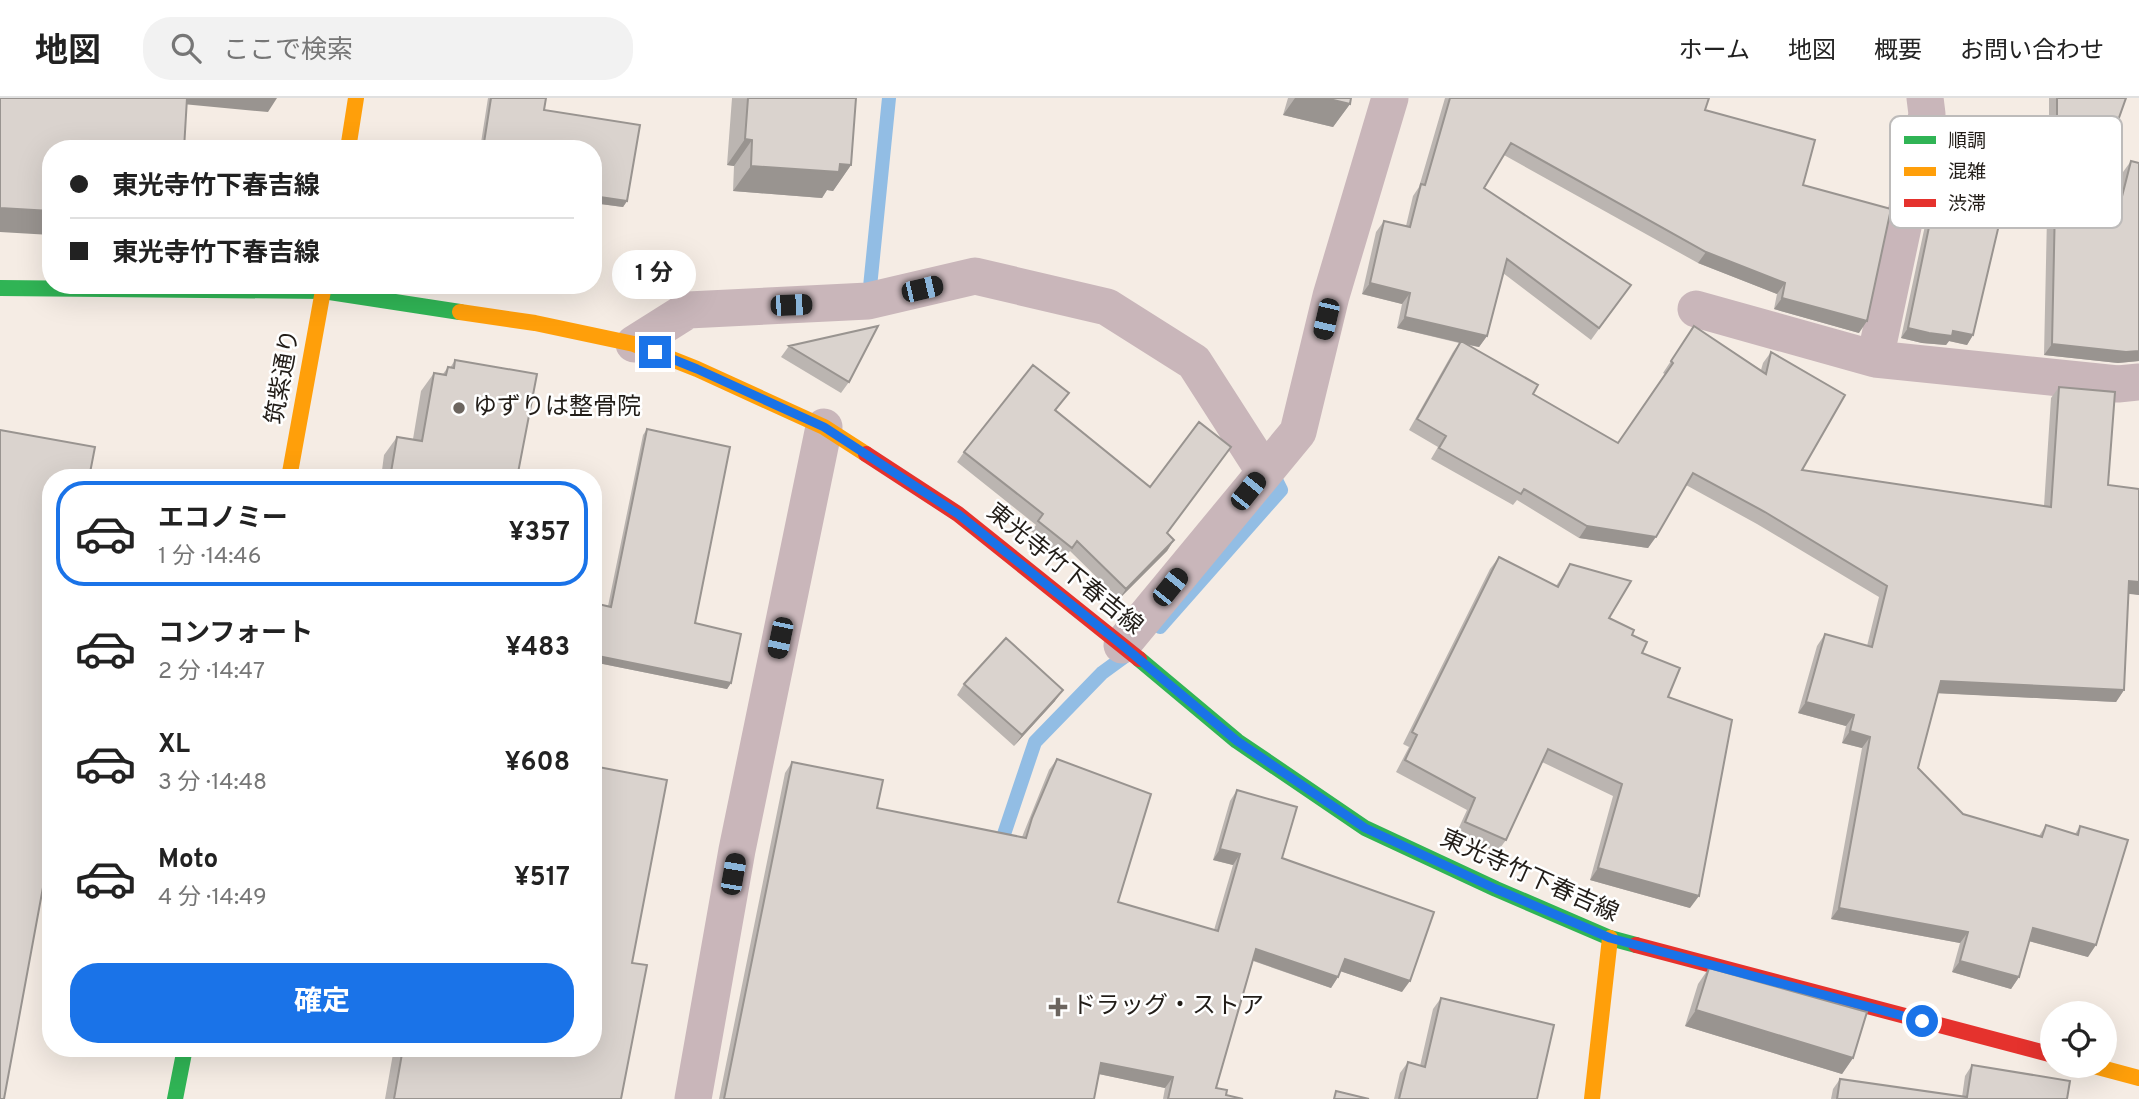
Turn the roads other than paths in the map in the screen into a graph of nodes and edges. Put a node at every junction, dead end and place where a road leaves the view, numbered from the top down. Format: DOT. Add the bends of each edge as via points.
graph roads {
  1 [pos="356,98"];
  2 [pos="1390,98"];
  3 [pos="1925,98"];
  4 [pos="1927,116"];
  5 [pos="349,140"];
  6 [pos="1903,228"];
  7 [pos="0,288"];
  8 [pos="42,288"];
  9 [pos="322,294"];
  10 [pos="359,294"];
  11 [pos="1696,309"];
  12 [pos="634,344"];
  13 [pos="1875,359"];
  14 [pos="2139,382"];
  15 [pos="824,427"];
  16 [pos="291,469"];
  17 [pos="1264,471"];
  18 [pos="1122,645"];
  19 [pos="1610,938"];
  20 [pos="2040,1052"];
  21 [pos="183,1057"];
  22 [pos="2117,1072"];
  23 [pos="2139,1077"];
  24 [pos="176,1099"];
  25 [pos="694,1099"];
  26 [pos="1592,1099"];
  1 -- 5 [label="main road"];
  2 -- 17 [label="street" via="1331,296 1298,432"];
  3 -- 4 [label="street"];
  6 -- 13 [label="street"];
  7 -- 8 [label="main road, 東光寺竹下春吉線"];
  9 -- 16 [label="main road, 筑紫通り"];
  10 -- 12 [label="main road, 東光寺竹下春吉線"];
  11 -- 13 [label="street"];
  12 -- 15 [label="main road, 東光寺竹下春吉線"];
  12 -- 17 [label="street" via="688,310 869,301 975,276 1107,307 1194,362"];
  13 -- 14 [label="street" via="2118,384"];
  15 -- 18 [label="main road, 東光寺竹下春吉線" via="958,514"];
  15 -- 25 [label="street" via="737,850"];
  17 -- 18 [label="street"];
  18 -- 19 [label="main road, 東光寺竹下春吉線" via="1237,741 1365,828"];
  19 -- 20 [label="main road, 東光寺竹下春吉線"];
  19 -- 26 [label="main road"];
  21 -- 24 [label="main road"];
  22 -- 23 [label="main road"];
}
